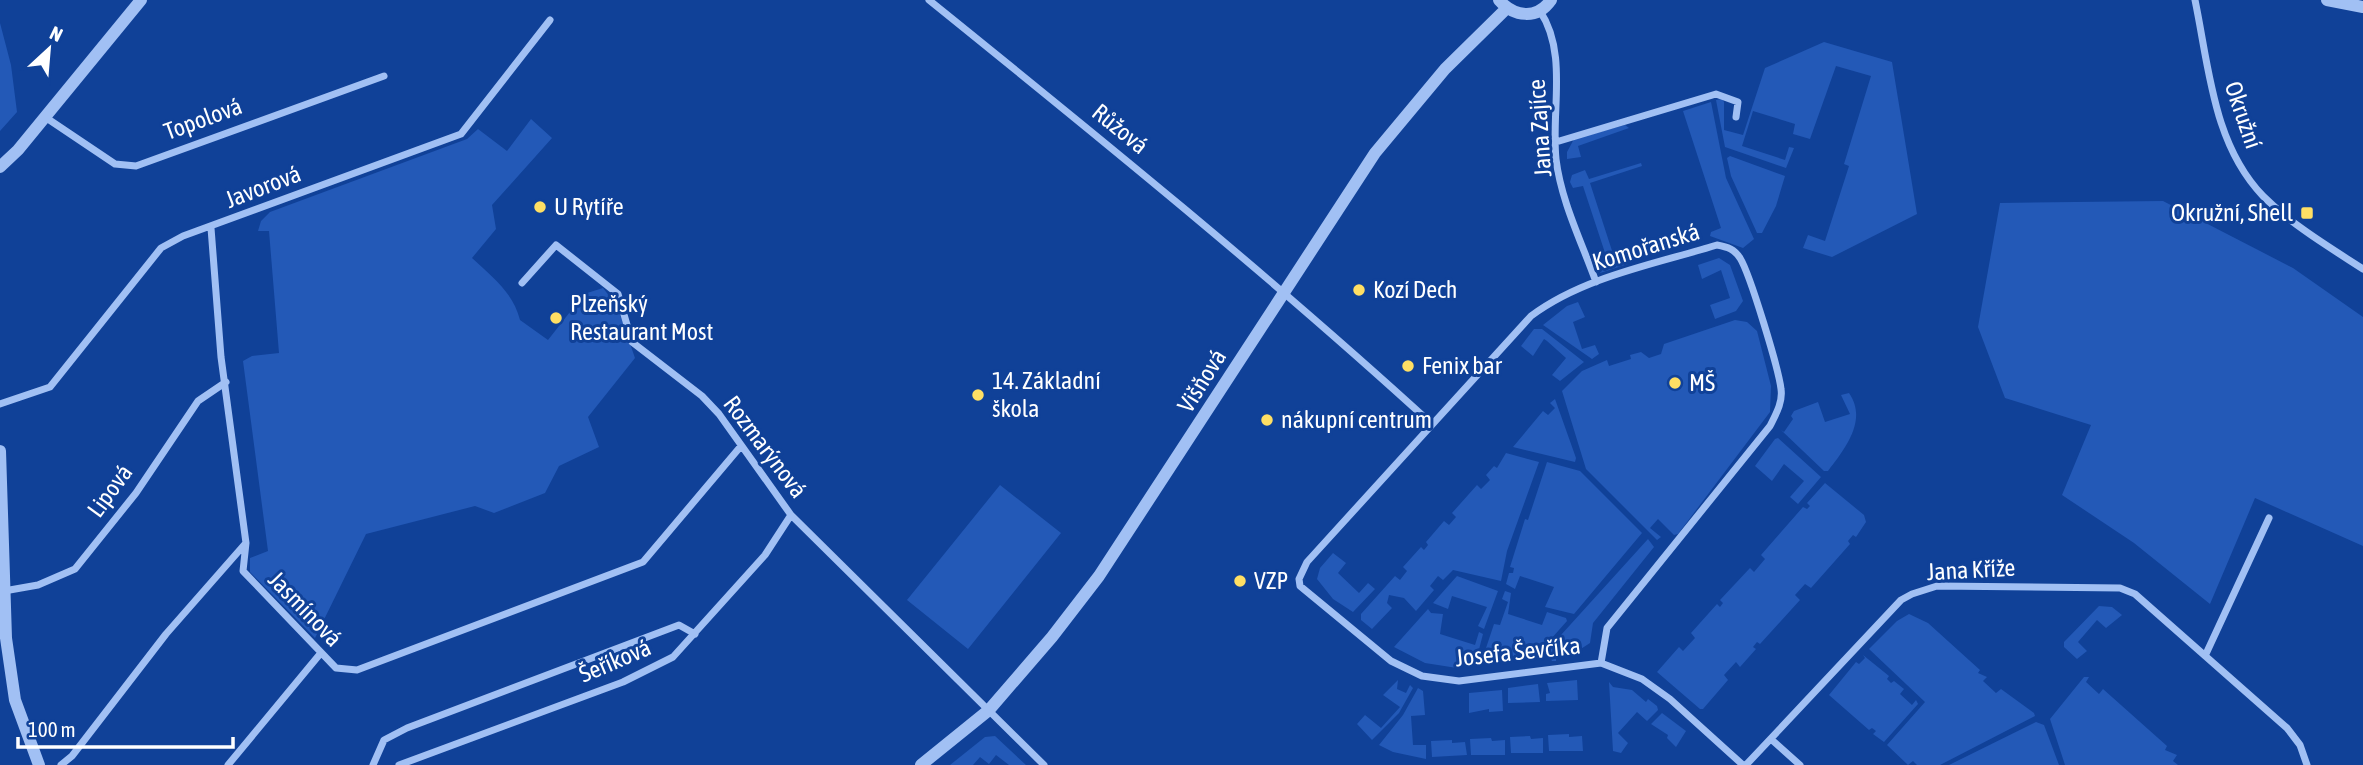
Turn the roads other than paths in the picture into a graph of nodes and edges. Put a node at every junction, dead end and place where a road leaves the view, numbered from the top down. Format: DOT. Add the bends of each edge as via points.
graph roads {
  1 [pos="141,0"];
  2 [pos="929,0"];
  3 [pos="1551,0"];
  4 [pos="2195,0"];
  5 [pos="2327,0"];
  6 [pos="2347,2"];
  7 [pos="1503,4"];
  8 [pos="2363,7"];
  9 [pos="1540,10"];
  10 [pos="550,20"];
  11 [pos="384,76"];
  12 [pos="45,117"];
  13 [pos="1736,117"];
  14 [pos="1556,142"];
  15 [pos="0,167"];
  16 [pos="211,228"];
  17 [pos="2363,270"];
  18 [pos="522,282"];
  19 [pos="1596,282"];
  20 [pos="1284,291"];
  21 [pos="226,382"];
  22 [pos="0,404"];
  23 [pos="1432,424"];
  24 [pos="741,446"];
  25 [pos="0,451"];
  26 [pos="791,515"];
  27 [pos="2269,518"];
  28 [pos="246,544"];
  29 [pos="1299,579"];
  30 [pos="3,592"];
  31 [pos="695,634"];
  32 [pos="320,654"];
  33 [pos="2206,656"];
  34 [pos="1601,663"];
  35 [pos="989,710"];
  36 [pos="1772,740"];
  37 [pos="39,765"];
  38 [pos="61,765"];
  39 [pos="228,765"];
  40 [pos="373,765"];
  41 [pos="399,765"];
  42 [pos="921,765"];
  43 [pos="1044,765"];
  44 [pos="1744,765"];
  45 [pos="1800,765"];
  46 [pos="2307,765"];
  1 -- 12 [label="street"];
  2 -- 20 [label="street, Růžová"];
  3 -- 9 [label="street"];
  4 -- 17 [label="street, Okružní" via="2217,111 2244,170 2278,209"];
  5 -- 6 [label="street"];
  6 -- 8 [label="street"];
  7 -- 9 [label="street" via="1523,14"];
  7 -- 20 [label="street, Višňová" via="1375,153"];
  9 -- 14 [label="street, Jana Zajíce" via="1554,46"];
  10 -- 16 [label="street, Javorová" via="461,134"];
  11 -- 12 [label="street, Topolová" via="136,166 115,164"];
  12 -- 15 [label="street"];
  13 -- 14 [label="street" via="1738,102 1716,94"];
  14 -- 19 [label="street, Jana Zajíce" via="1564,193"];
  16 -- 21 [label="street, Jasmínová"];
  16 -- 22 [label="street, Javorová" via="161,248 50,387"];
  18 -- 24 [label="street, Rozmarýnová" via="556,244 618,294 632,342 702,396"];
  19 -- 23 [label="street, Komořanská" via="1559,295 1531,316"];
  19 -- 34 [label="street, Komořanská" via="1717,245 1732,248 1741,260 1782,390 1770,426 1607,628"];
  20 -- 23 [label="street, Růžová"];
  20 -- 35 [label="street, Višňová" via="1100,576"];
  21 -- 28 [label="street, Jasmínová"];
  21 -- 30 [label="street, Lipová" via="198,401 136,493 75,569 38,585"];
  23 -- 29 [label="street, Komořanská" via="1307,562"];
  24 -- 26 [label="street, Rozmarýnová"];
  24 -- 32 [label="street, Jasmínová" via="643,562 357,670 336,668"];
  25 -- 30 [label="street"];
  26 -- 31 [label="street, Šeříková" via="765,555"];
  26 -- 35 [label="street, Rozmarýnová"];
  27 -- 33 [label="street"];
  28 -- 32 [label="street, Jasmínová" via="243,571"];
  28 -- 38 [label="street" via="166,634"];
  29 -- 34 [label="street, Josefa Ševčíka" via="1300,586 1385,657 1422,676 1459,681"];
  30 -- 37 [label="street" via="15,699"];
  31 -- 40 [label="street" via="679,625 407,728 384,740"];
  31 -- 41 [label="street, Šeříková" via="673,657 623,682"];
  32 -- 39 [label="street"];
  33 -- 36 [label="street, Jana Kříže" via="2135,594 2120,588 1937,586 1900,600"];
  33 -- 46 [label="street, Jana Kříže" via="2287,728"];
  34 -- 44 [label="street, Josefa Ševčíka" via="1642,679"];
  35 -- 42 [label="street, Višňová"];
  35 -- 43 [label="street, Rozmarýnová"];
  36 -- 44 [label="street, Jana Kříže"];
  36 -- 45 [label="street"];
}
